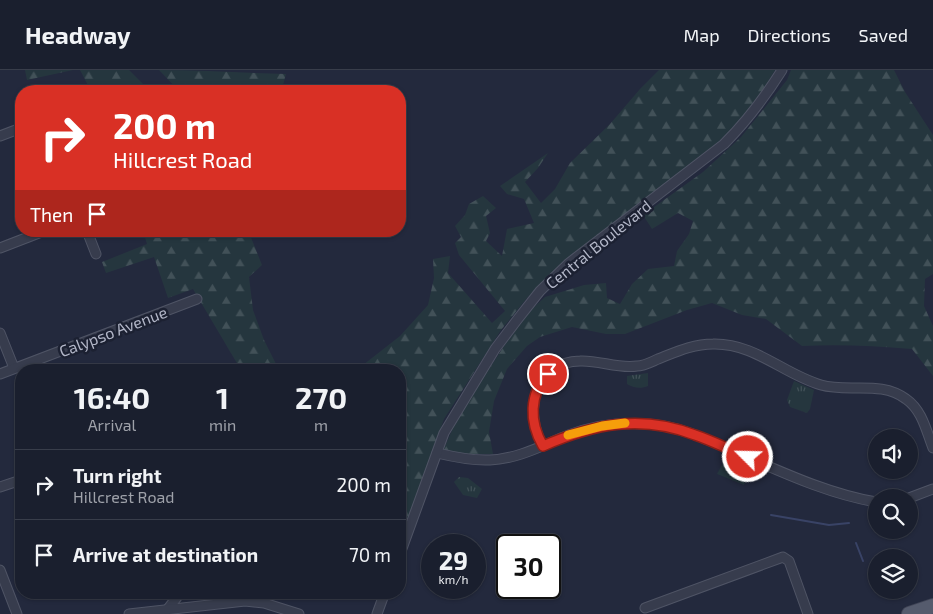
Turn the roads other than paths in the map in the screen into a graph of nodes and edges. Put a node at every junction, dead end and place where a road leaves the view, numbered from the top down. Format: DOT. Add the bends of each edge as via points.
graph roads {
  1 [pos="782,70"];
  2 [pos="15,130"];
  3 [pos="0,136"];
  4 [pos="28,237"];
  5 [pos="89,237"];
  6 [pos="0,248"];
  7 [pos="96,254"];
  8 [pos="197,299"];
  9 [pos="0,333"];
  10 [pos="25,364"];
  11 [pos="14,368"];
  12 [pos="0,374"];
  13 [pos="543,446"];
  14 [pos="933,448"];
  15 [pos="437,453"];
  16 [pos="15,482"];
  17 [pos="0,487"];
  18 [pos="933,488"];
  19 [pos="918,494"];
  20 [pos="868,500"];
  21 [pos="406,538"];
  22 [pos="0,570"];
  23 [pos="176,599"];
  24 [pos="382,599"];
  25 [pos="933,606"];
  26 [pos="645,608"];
  27 [pos="167,610"];
  28 [pos="17,614"];
  29 [pos="129,614"];
  30 [pos="299,614"];
  31 [pos="377,614"];
  32 [pos="808,614"];
  33 [pos="909,614"];
  1 -- 15 [label="street, Central Boulevard" via="744,125 724,144 569,263 540,291 495,349 444,433"];
  2 -- 3 [label="street"];
  4 -- 6 [label="street"];
  5 -- 7 [label="street"];
  8 -- 10 [label="street, Calypso Avenue"];
  9 -- 11 [label="street"];
  11 -- 12 [label="street, Calypso Avenue"];
  13 -- 14 [label="street" via="534,424 534,395 542,380 555,368 579,361 640,366 688,347 714,344 749,350 823,385 880,389 897,394 919,412"];
  13 -- 15 [label="street" via="519,455 490,460"];
  13 -- 20 [label="street" via="570,434 602,426 634,423 665,426 694,434 813,484"];
  15 -- 21 [label="street, Central Boulevard"];
  16 -- 17 [label="street"];
  18 -- 19 [label="street"];
  22 -- 28 [label="street"];
  23 -- 27 [label="street"];
  24 -- 31 [label="street"];
  25 -- 33 [label="main road"];
  26 -- 32 [label="street" via="783,557 789,561"];
  27 -- 29 [label="street"];
  27 -- 30 [label="street" via="245,601 264,603"];
}
